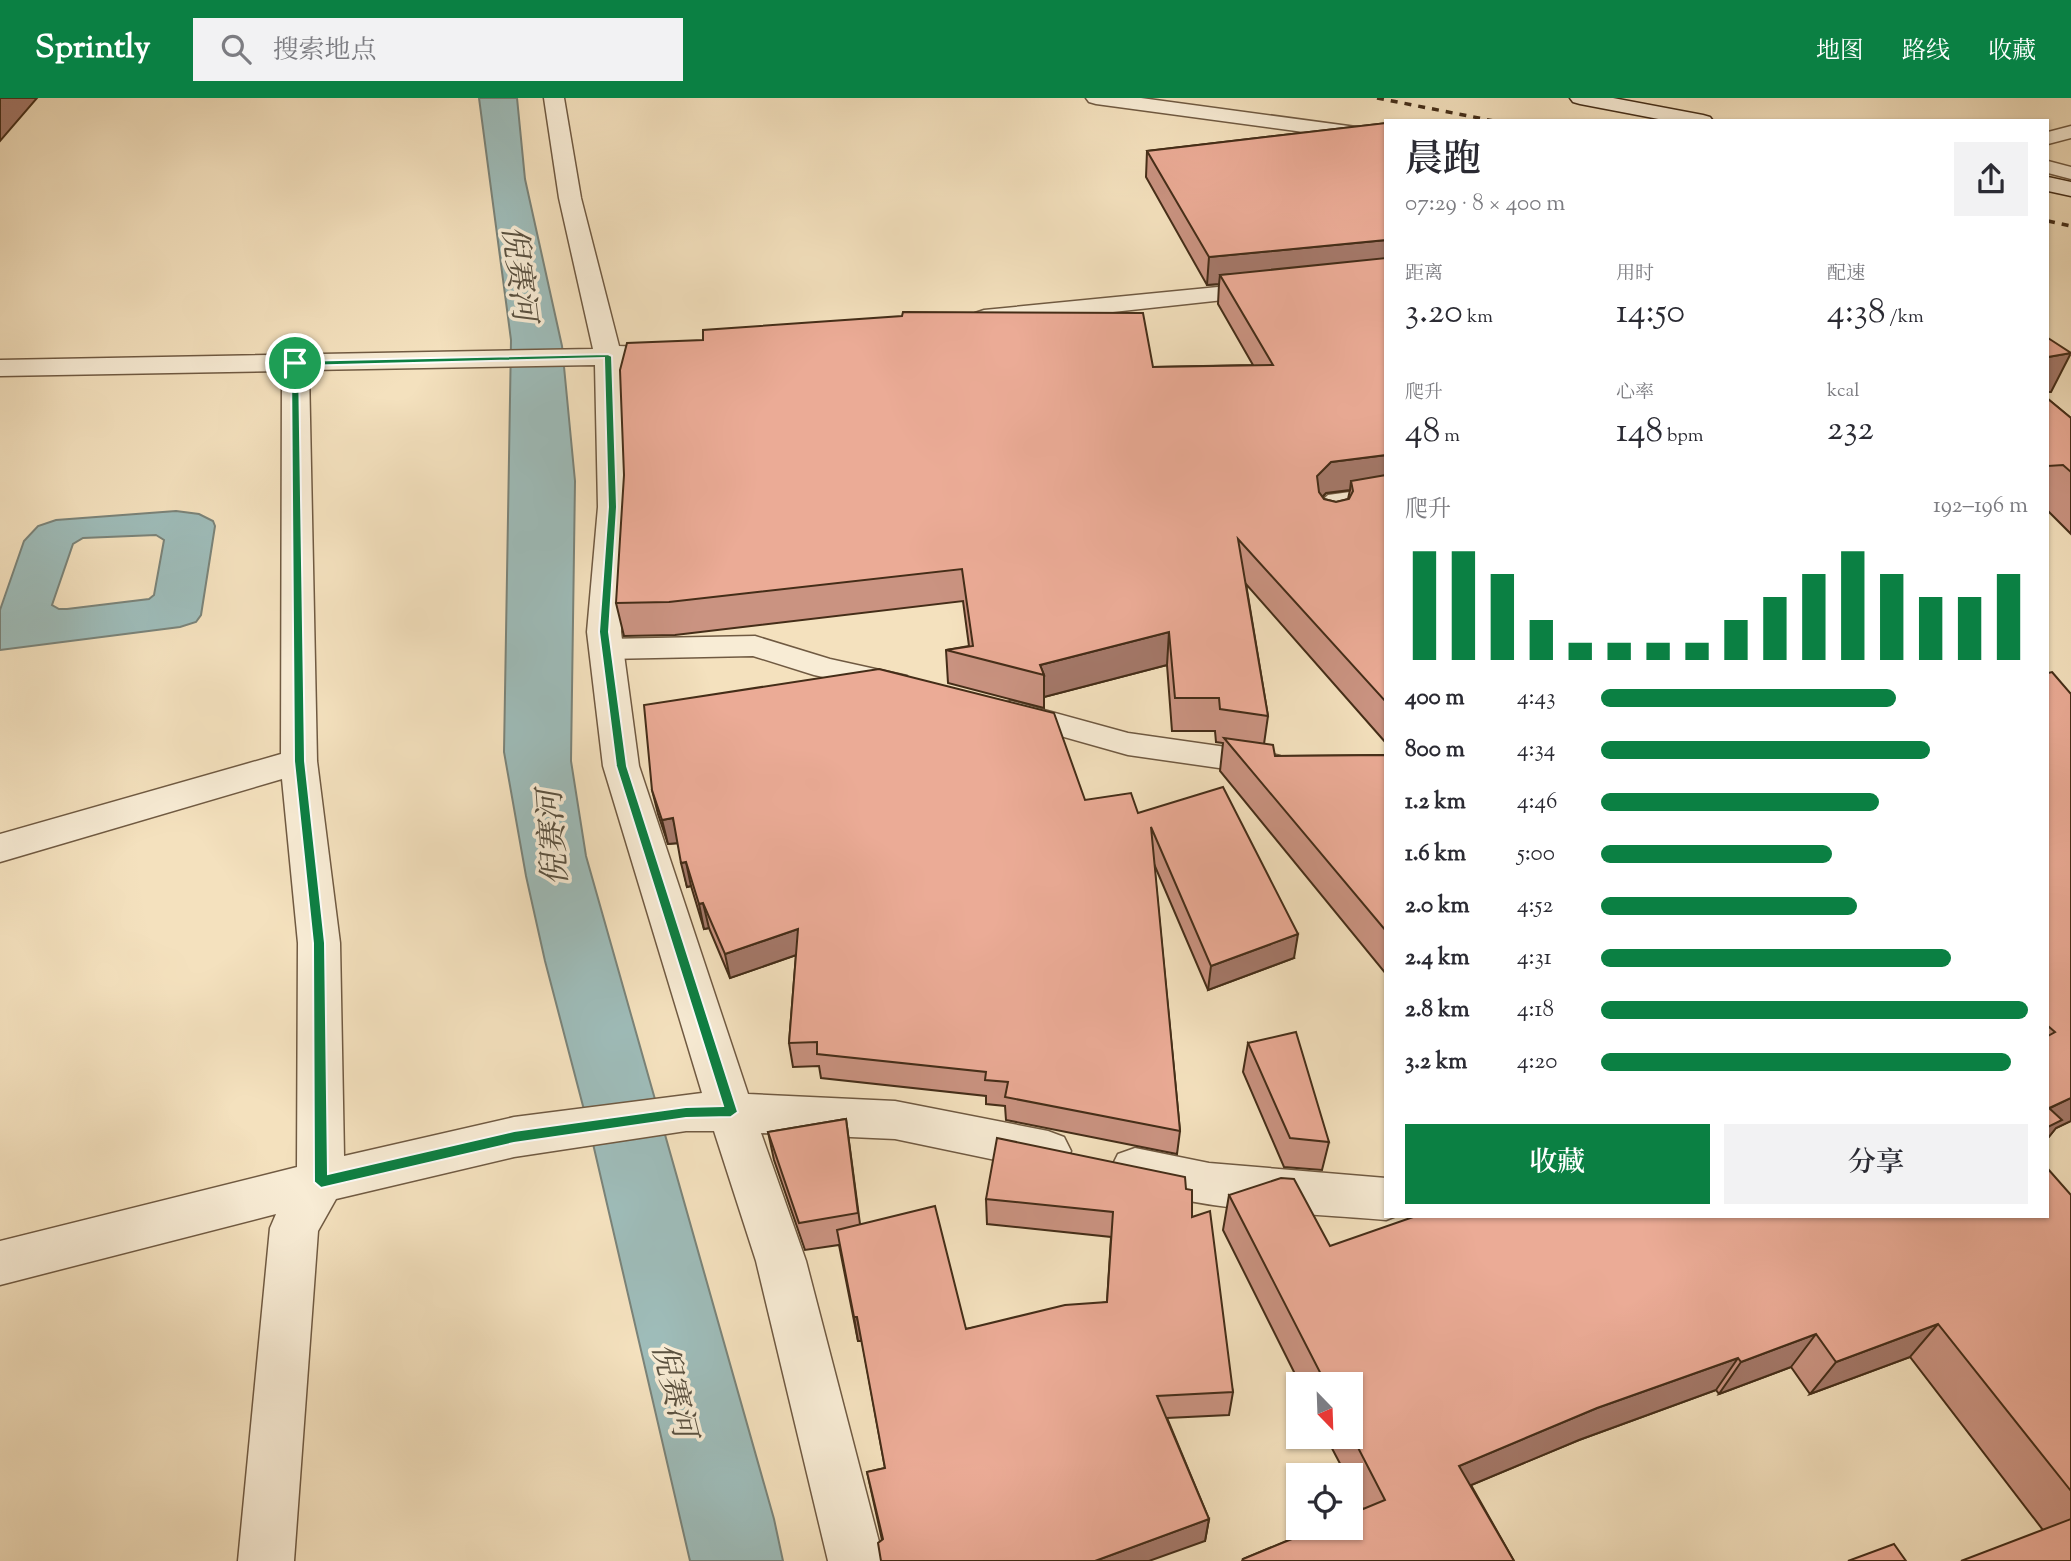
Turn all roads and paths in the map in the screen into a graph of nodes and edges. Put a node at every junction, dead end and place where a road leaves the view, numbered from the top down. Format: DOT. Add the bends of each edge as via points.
graph roads {
  1 [pos="554,98"];
  2 [pos="1096,98"];
  3 [pos="1580,98"];
  4 [pos="1692,119"];
  5 [pos="2071,132"];
  6 [pos="1384,137"];
  7 [pos="2049,138"];
  8 [pos="2049,167"];
  9 [pos="2071,173"];
  10 [pos="2049,184"];
  11 [pos="2071,189"];
  12 [pos="1289,287"];
  13 [pos="955,321"];
  14 [pos="650,352"];
  15 [pos="601,357"];
  16 [pos="295,363"];
  17 [pos="0,368"];
  18 [pos="1384,495"];
  19 [pos="1331,523"];
  20 [pos="606,649"];
  21 [pos="920,689"];
  22 [pos="986,705"];
  23 [pos="299,761"];
  24 [pos="1292,767"];
  25 [pos="0,848"];
  26 [pos="731,1112"];
  27 [pos="321,1182"];
  28 [pos="1384,1199"];
  29 [pos="0,1263"];
  30 [pos="266,1561"];
  31 [pos="856,1561"];
  1 -- 15 [label="street"];
  2 -- 6 [label="street"];
  3 -- 4 [label="street"];
  5 -- 7 [label="street"];
  8 -- 9 [label="lane"];
  10 -- 11 [label="street"];
  12 -- 13 [label="street"];
  14 -- 15 [label="street"];
  15 -- 16 [label="street"];
  15 -- 20 [label="street" via="613,507"];
  16 -- 17 [label="street"];
  16 -- 23 [label="street"];
  18 -- 19 [label="lane" via="1338,501 1329,507"];
  20 -- 21 [label="lane" via="755,646"];
  20 -- 26 [label="street" via="621,766"];
  22 -- 24 [label="lane" via="1128,744"];
  23 -- 25 [label="street"];
  23 -- 27 [label="street" via="319,943"];
  26 -- 27 [label="street" via="686,1112 514,1137"];
  26 -- 28 [label="street" via="895,1120 1209,1184"];
  26 -- 31 [label="street" via="781,1261"];
  27 -- 29 [label="street"];
  27 -- 30 [label="street" via="294,1228"];
}
